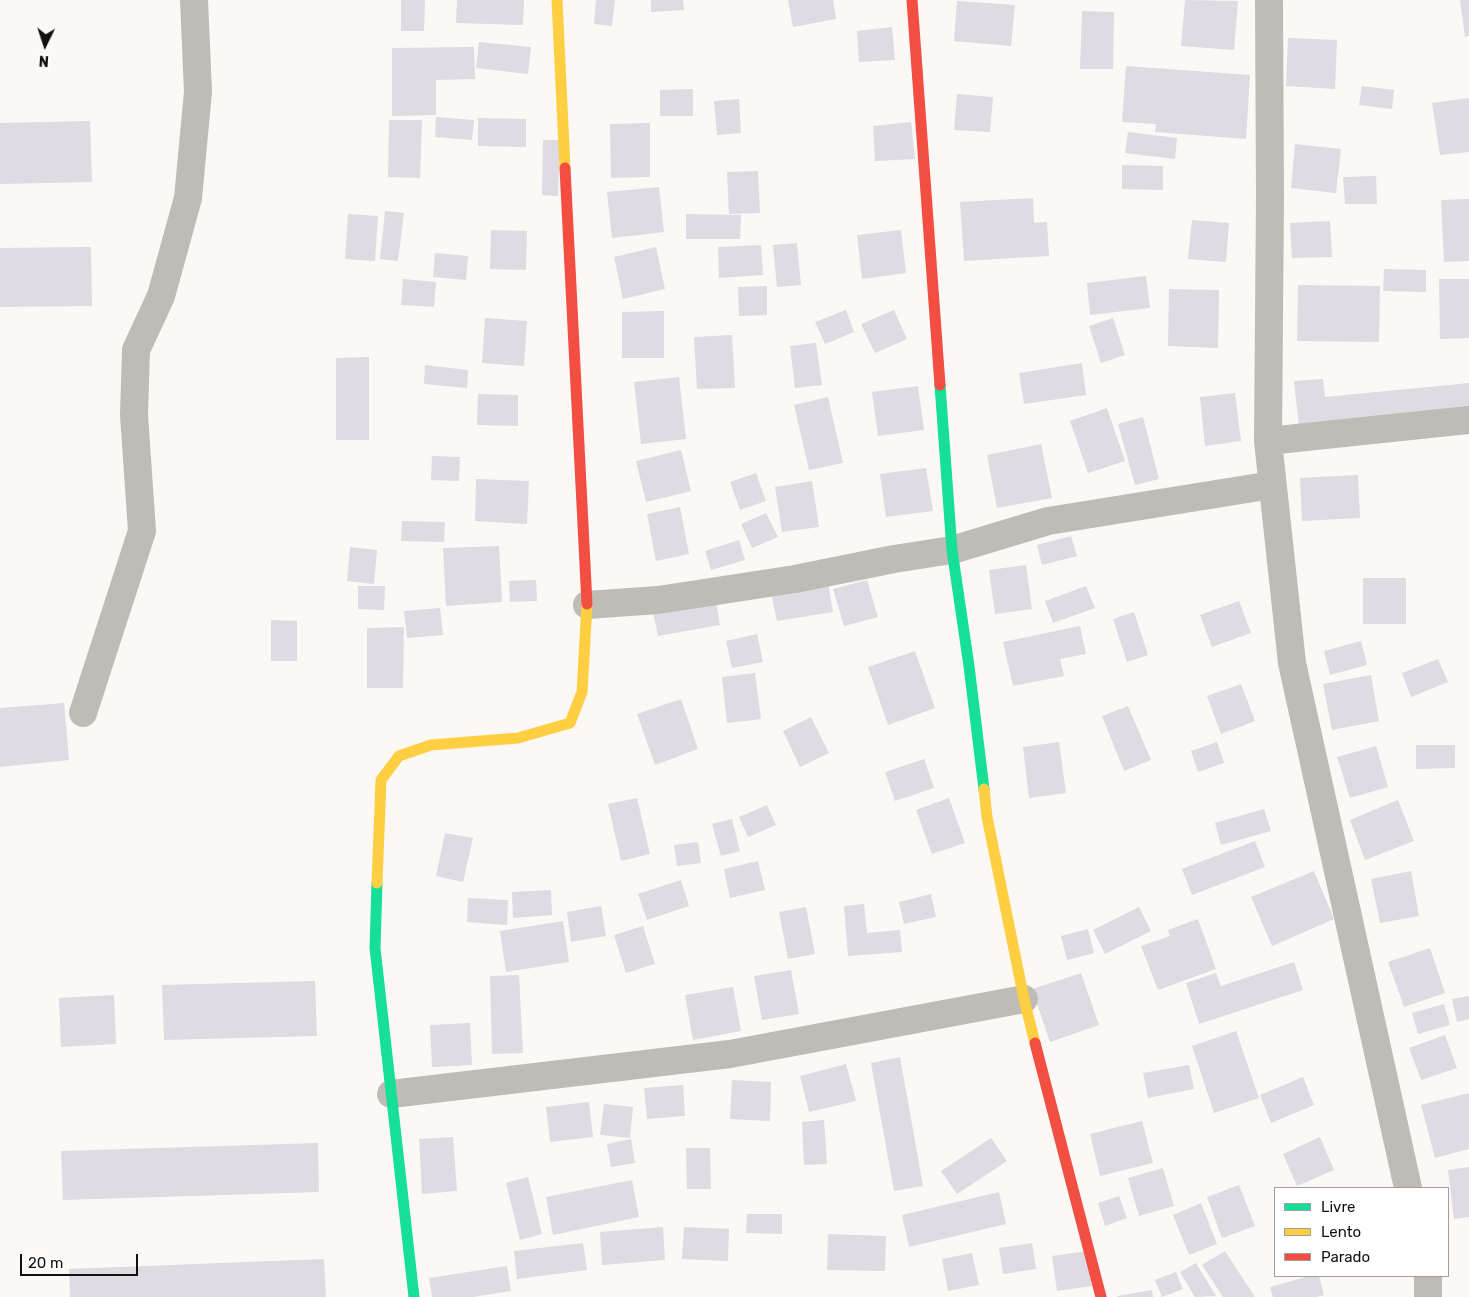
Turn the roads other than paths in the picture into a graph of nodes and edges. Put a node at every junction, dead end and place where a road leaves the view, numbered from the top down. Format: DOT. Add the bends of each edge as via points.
graph roads {
  1 [pos="194,0"];
  2 [pos="556,0"];
  3 [pos="912,0"];
  4 [pos="1269,0"];
  5 [pos="1469,420"];
  6 [pos="1268,441"];
  7 [pos="1272,485"];
  8 [pos="952,550"];
  9 [pos="587,605"];
  10 [pos="83,713"];
  11 [pos="1024,999"];
  12 [pos="392,1094"];
  13 [pos="1408,1187"];
  14 [pos="1428,1277"];
  15 [pos="414,1297"];
  16 [pos="1101,1297"];
  17 [pos="1428,1297"];
  1 -- 10 [label="street" via="198,92 188,198 162,296 136,350 134,415 142,531"];
  2 -- 9 [label="street"];
  3 -- 8 [label="street"];
  4 -- 6 [label="street"];
  5 -- 6 [label="street"];
  6 -- 7 [label="street"];
  7 -- 8 [label="street" via="1048,521"];
  7 -- 13 [label="street" via="1292,663"];
  8 -- 9 [label="street" via="658,600"];
  8 -- 11 [label="street" via="987,817"];
  9 -- 12 [label="street" via="582,692 570,724 518,738 431,744 398,756 381,780 375,948"];
  11 -- 12 [label="street" via="730,1054"];
  11 -- 16 [label="street"];
  12 -- 15 [label="street"];
  14 -- 17 [label="street"];
}
